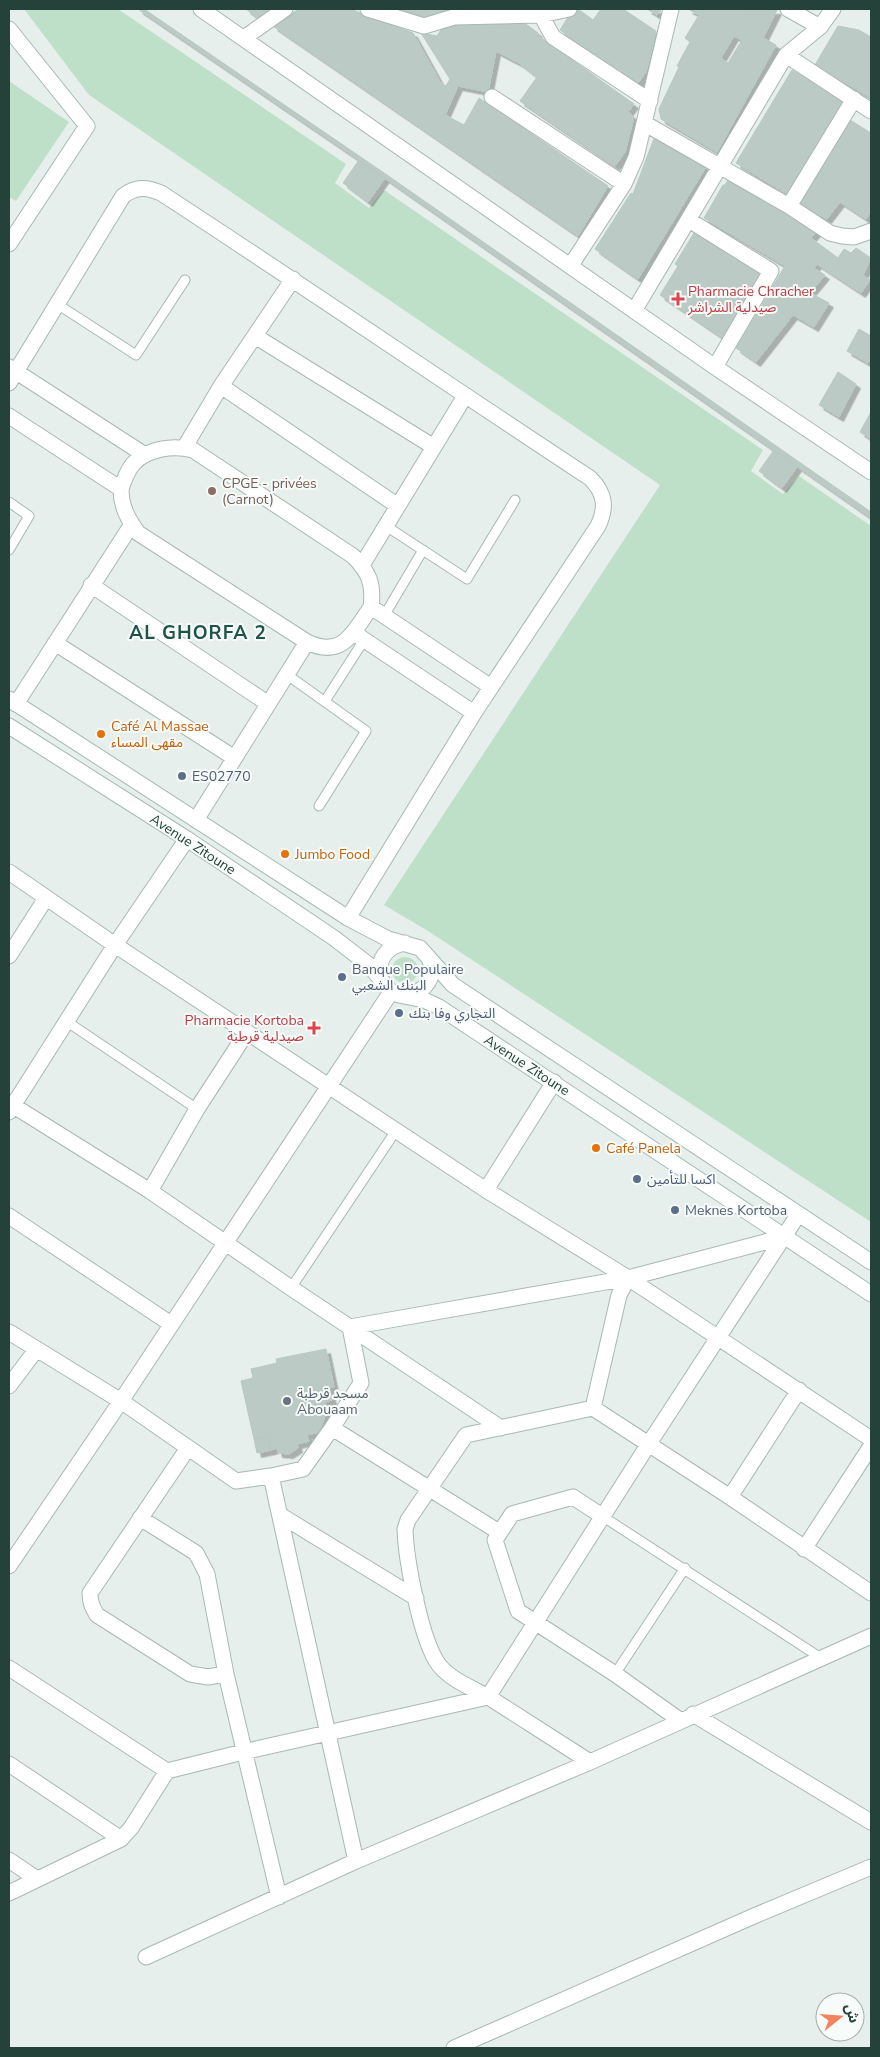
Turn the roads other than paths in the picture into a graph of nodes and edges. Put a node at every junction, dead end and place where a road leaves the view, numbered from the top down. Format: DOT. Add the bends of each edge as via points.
graph roads {
  1 [pos="201,9"];
  2 [pos="285,9"];
  3 [pos="368,9"];
  4 [pos="569,9"];
  5 [pos="671,9"];
  6 [pos="788,9"];
  7 [pos="833,9"];
  8 [pos="540,12"];
  9 [pos="820,27"];
  10 [pos="9,29"];
  11 [pos="244,38"];
  12 [pos="786,55"];
  13 [pos="492,97"];
  14 [pos="854,99"];
  15 [pos="650,101"];
  16 [pos="871,112"];
  17 [pos="644,123"];
  18 [pos="720,167"];
  19 [pos="624,184"];
  20 [pos="789,206"];
  21 [pos="689,220"];
  22 [pos="871,231"];
  23 [pos="9,244"];
  24 [pos="571,265"];
  25 [pos="293,279"];
  26 [pos="185,280"];
  27 [pos="58,304"];
  28 [pos="634,311"];
  29 [pos="255,336"];
  30 [pos="715,367"];
  31 [pos="11,374"];
  32 [pos="221,386"];
  33 [pos="465,396"];
  34 [pos="9,416"];
  35 [pos="434,447"];
  36 [pos="184,448"];
  37 [pos="145,455"];
  38 [pos="871,472"];
  39 [pos="121,489"];
  40 [pos="515,500"];
  41 [pos="9,502"];
  42 [pos="398,506"];
  43 [pos="132,524"];
  44 [pos="386,526"];
  45 [pos="9,550"];
  46 [pos="423,550"];
  47 [pos="362,565"];
  48 [pos="92,585"];
  49 [pos="371,607"];
  50 [pos="384,616"];
  51 [pos="359,637"];
  52 [pos="306,642"];
  53 [pos="55,643"];
  54 [pos="286,674"];
  55 [pos="491,687"];
  56 [pos="12,702"];
  57 [pos="325,702"];
  58 [pos="267,703"];
  59 [pos="474,713"];
  60 [pos="9,726"];
  61 [pos="234,757"];
  62 [pos="318,806"];
  63 [pos="196,820"];
  64 [pos="187,839"];
  65 [pos="9,872"];
  66 [pos="46,898"];
  67 [pos="348,918"];
  68 [pos="405,943"];
  69 [pos="115,945"];
  70 [pos="427,954"];
  71 [pos="9,956"];
  72 [pos="380,979"];
  73 [pos="391,992"];
  74 [pos="408,996"];
  75 [pos="66,1021"];
  76 [pos="247,1032"];
  77 [pos="554,1082"];
  78 [pos="329,1085"];
  79 [pos="10,1107"];
  80 [pos="197,1108"];
  81 [pos="397,1129"];
  82 [pos="486,1190"];
  83 [pos="150,1191"];
  84 [pos="798,1214"];
  85 [pos="9,1216"];
  86 [pos="784,1237"];
  87 [pos="225,1243"];
  88 [pos="871,1262"];
  89 [pos="628,1278"];
  90 [pos="291,1288"];
  91 [pos="871,1294"];
  92 [pos="171,1324"];
  93 [pos="350,1327"];
  94 [pos="9,1332"];
  95 [pos="718,1338"];
  96 [pos="36,1350"];
  97 [pos="9,1386"];
  98 [pos="799,1390"];
  99 [pos="121,1401"];
  100 [pos="594,1408"];
  101 [pos="332,1428"];
  102 [pos="501,1428"];
  103 [pos="871,1439"];
  104 [pos="648,1445"];
  105 [pos="871,1446"];
  106 [pos="188,1448"];
  107 [pos="271,1476"];
  108 [pos="428,1490"];
  109 [pos="730,1497"];
  110 [pos="280,1516"];
  111 [pos="602,1516"];
  112 [pos="140,1518"];
  113 [pos="499,1532"];
  114 [pos="804,1549"];
  115 [pos="9,1566"];
  116 [pos="685,1568"];
  117 [pos="869,1588"];
  118 [pos="416,1598"];
  119 [pos="535,1622"];
  120 [pos="871,1636"];
  121 [pos="821,1658"];
  122 [pos="9,1668"];
  123 [pos="226,1674"];
  124 [pos="614,1674"];
  125 [pos="488,1697"];
  126 [pos="687,1718"];
  127 [pos="328,1734"];
  128 [pos="243,1752"];
  129 [pos="590,1762"];
  130 [pos="9,1764"];
  131 [pos="167,1770"];
  132 [pos="871,1822"];
  133 [pos="121,1839"];
  134 [pos="9,1860"];
  135 [pos="356,1861"];
  136 [pos="871,1867"];
  137 [pos="37,1879"];
  138 [pos="9,1893"];
  139 [pos="279,1897"];
  140 [pos="146,1957"];
  141 [pos="454,2048"];
  1 -- 11 [label="street"];
  2 -- 11 [label="street"];
  3 -- 8 [label="street" via="424,26 447,18"];
  4 -- 8 [label="street"];
  5 -- 15 [label="street"];
  6 -- 9 [label="street"];
  7 -- 9 [label="street"];
  8 -- 15 [label="street" via="553,37"];
  9 -- 12 [label="street"];
  10 -- 23 [label="street" via="87,126"];
  11 -- 24 [label="street"];
  12 -- 14 [label="street"];
  12 -- 18 [label="street"];
  13 -- 19 [label="street"];
  14 -- 16 [label="street"];
  14 -- 20 [label="street"];
  15 -- 17 [label="street"];
  17 -- 18 [label="street"];
  17 -- 19 [label="street" via="636,157"];
  18 -- 20 [label="street"];
  18 -- 21 [label="street"];
  19 -- 24 [label="street"];
  20 -- 22 [label="street" via="830,233 854,236"];
  21 -- 28 [label="street"];
  21 -- 30 [label="street" via="771,271"];
  24 -- 28 [label="street"];
  25 -- 27 [label="street" via="162,194 141,188 130,190 123,196"];
  25 -- 29 [label="street"];
  25 -- 33 [label="street"];
  26 -- 27 [label="lane" via="136,355"];
  27 -- 31 [label="street"];
  28 -- 30 [label="street"];
  29 -- 32 [label="street"];
  29 -- 35 [label="street"];
  30 -- 38 [label="street"];
  31 -- 37 [label="street"];
  32 -- 36 [label="street"];
  32 -- 42 [label="street"];
  33 -- 35 [label="street"];
  33 -- 55 [label="street" via="590,478 598,486 604,505 598,526"];
  34 -- 39 [label="street"];
  35 -- 42 [label="street"];
  36 -- 37 [label="street" via="171,447"];
  36 -- 47 [label="street" via="193,450"];
  37 -- 39 [label="street" via="133,463"];
  39 -- 43 [label="street" via="124,511"];
  40 -- 46 [label="lane" via="467,579"];
  41 -- 45 [label="lane" via="29,516"];
  42 -- 44 [label="street"];
  43 -- 48 [label="street"];
  43 -- 52 [label="street" via="148,540"];
  44 -- 46 [label="lane"];
  44 -- 47 [label="street"];
  46 -- 50 [label="lane"];
  47 -- 49 [label="street" via="372,585"];
  48 -- 53 [label="street"];
  48 -- 58 [label="street"];
  49 -- 50 [label="street"];
  49 -- 51 [label="street"];
  50 -- 55 [label="street"];
  51 -- 52 [label="street" via="328,648 318,648"];
  51 -- 57 [label="lane"];
  51 -- 59 [label="street"];
  52 -- 54 [label="street"];
  53 -- 56 [label="street"];
  53 -- 61 [label="street"];
  54 -- 57 [label="lane"];
  54 -- 58 [label="street"];
  55 -- 59 [label="street"];
  56 -- 63 [label="street, Avenue Zitoune"];
  57 -- 62 [label="lane" via="366,730"];
  58 -- 61 [label="street"];
  59 -- 67 [label="street"];
  60 -- 64 [label="street, Avenue Zitoune"];
  61 -- 63 [label="street"];
  63 -- 67 [label="street, Avenue Zitoune"];
  64 -- 69 [label="street"];
  64 -- 72 [label="street, Avenue Zitoune" via="341,943 369,964"];
  65 -- 66 [label="street"];
  66 -- 69 [label="street"];
  66 -- 71 [label="street"];
  67 -- 68 [label="street, Avenue Zitoune" via="388,939"];
  68 -- 70 [label="street, Avenue Zitoune"];
  68 -- 72 [label="street" via="396,944 384,954 380,962"];
  69 -- 75 [label="street"];
  69 -- 76 [label="street"];
  70 -- 74 [label="street" via="431,963 430,980 417,994"];
  70 -- 84 [label="street, Avenue Zitoune" via="453,985"];
  72 -- 73 [label="street, Avenue Zitoune"];
  73 -- 74 [label="street, Avenue Zitoune"];
  73 -- 78 [label="street"];
  74 -- 77 [label="street, Avenue Zitoune" via="439,1007"];
  75 -- 79 [label="street"];
  75 -- 80 [label="lane"];
  76 -- 78 [label="street"];
  76 -- 80 [label="street"];
  77 -- 82 [label="street"];
  77 -- 86 [label="street, Avenue Zitoune"];
  78 -- 81 [label="street"];
  78 -- 87 [label="street"];
  79 -- 83 [label="street"];
  80 -- 83 [label="street"];
  81 -- 82 [label="street"];
  81 -- 90 [label="lane"];
  82 -- 89 [label="street"];
  83 -- 87 [label="street"];
  84 -- 86 [label="street"];
  84 -- 88 [label="street, Avenue Zitoune"];
  85 -- 92 [label="street"];
  86 -- 89 [label="street"];
  86 -- 91 [label="street, Avenue Zitoune"];
  86 -- 95 [label="street"];
  87 -- 90 [label="street"];
  87 -- 92 [label="street"];
  89 -- 93 [label="street"];
  89 -- 95 [label="street"];
  89 -- 100 [label="street" via="619,1295"];
  90 -- 93 [label="street"];
  92 -- 99 [label="street"];
  93 -- 101 [label="street" via="361,1383"];
  93 -- 102 [label="street"];
  94 -- 96 [label="street"];
  95 -- 98 [label="street"];
  95 -- 104 [label="street"];
  96 -- 97 [label="street"];
  96 -- 99 [label="street"];
  98 -- 103 [label="street"];
  98 -- 109 [label="street"];
  99 -- 106 [label="street"];
  99 -- 115 [label="street"];
  100 -- 102 [label="street"];
  100 -- 104 [label="street"];
  101 -- 107 [label="street" via="303,1469"];
  101 -- 108 [label="street"];
  102 -- 108 [label="street" via="466,1435"];
  104 -- 109 [label="street"];
  104 -- 111 [label="street"];
  105 -- 114 [label="street"];
  106 -- 107 [label="street" via="236,1481"];
  106 -- 112 [label="street"];
  107 -- 110 [label="street"];
  108 -- 113 [label="street"];
  108 -- 118 [label="street" via="408,1520 406,1529"];
  109 -- 114 [label="street"];
  110 -- 118 [label="street"];
  110 -- 127 [label="street"];
  111 -- 113 [label="street" via="573,1498 512,1514"];
  111 -- 116 [label="lane"];
  111 -- 119 [label="street"];
  112 -- 123 [label="street" via="186,1545 203,1564 210,1584"];
  112 -- 123 [label="street" via="90,1593 92,1607 97,1615 190,1674 208,1677"];
  113 -- 119 [label="street" via="495,1540 518,1611"];
  114 -- 117 [label="street"];
  116 -- 121 [label="lane"];
  116 -- 124 [label="lane"];
  118 -- 125 [label="street" via="430,1650 440,1666"];
  119 -- 124 [label="street"];
  119 -- 125 [label="street"];
  120 -- 121 [label="street"];
  121 -- 126 [label="street"];
  122 -- 131 [label="street"];
  123 -- 128 [label="street"];
  124 -- 126 [label="street"];
  125 -- 127 [label="street"];
  125 -- 129 [label="street"];
  126 -- 129 [label="street"];
  126 -- 132 [label="street"];
  127 -- 128 [label="street"];
  127 -- 135 [label="street"];
  128 -- 131 [label="street"];
  128 -- 139 [label="street"];
  129 -- 135 [label="street"];
  130 -- 133 [label="street"];
  131 -- 133 [label="street" via="132,1828"];
  133 -- 137 [label="street"];
  134 -- 137 [label="street"];
  135 -- 139 [label="street"];
  136 -- 141 [label="street"];
  137 -- 138 [label="street"];
  139 -- 140 [label="street"];
}
